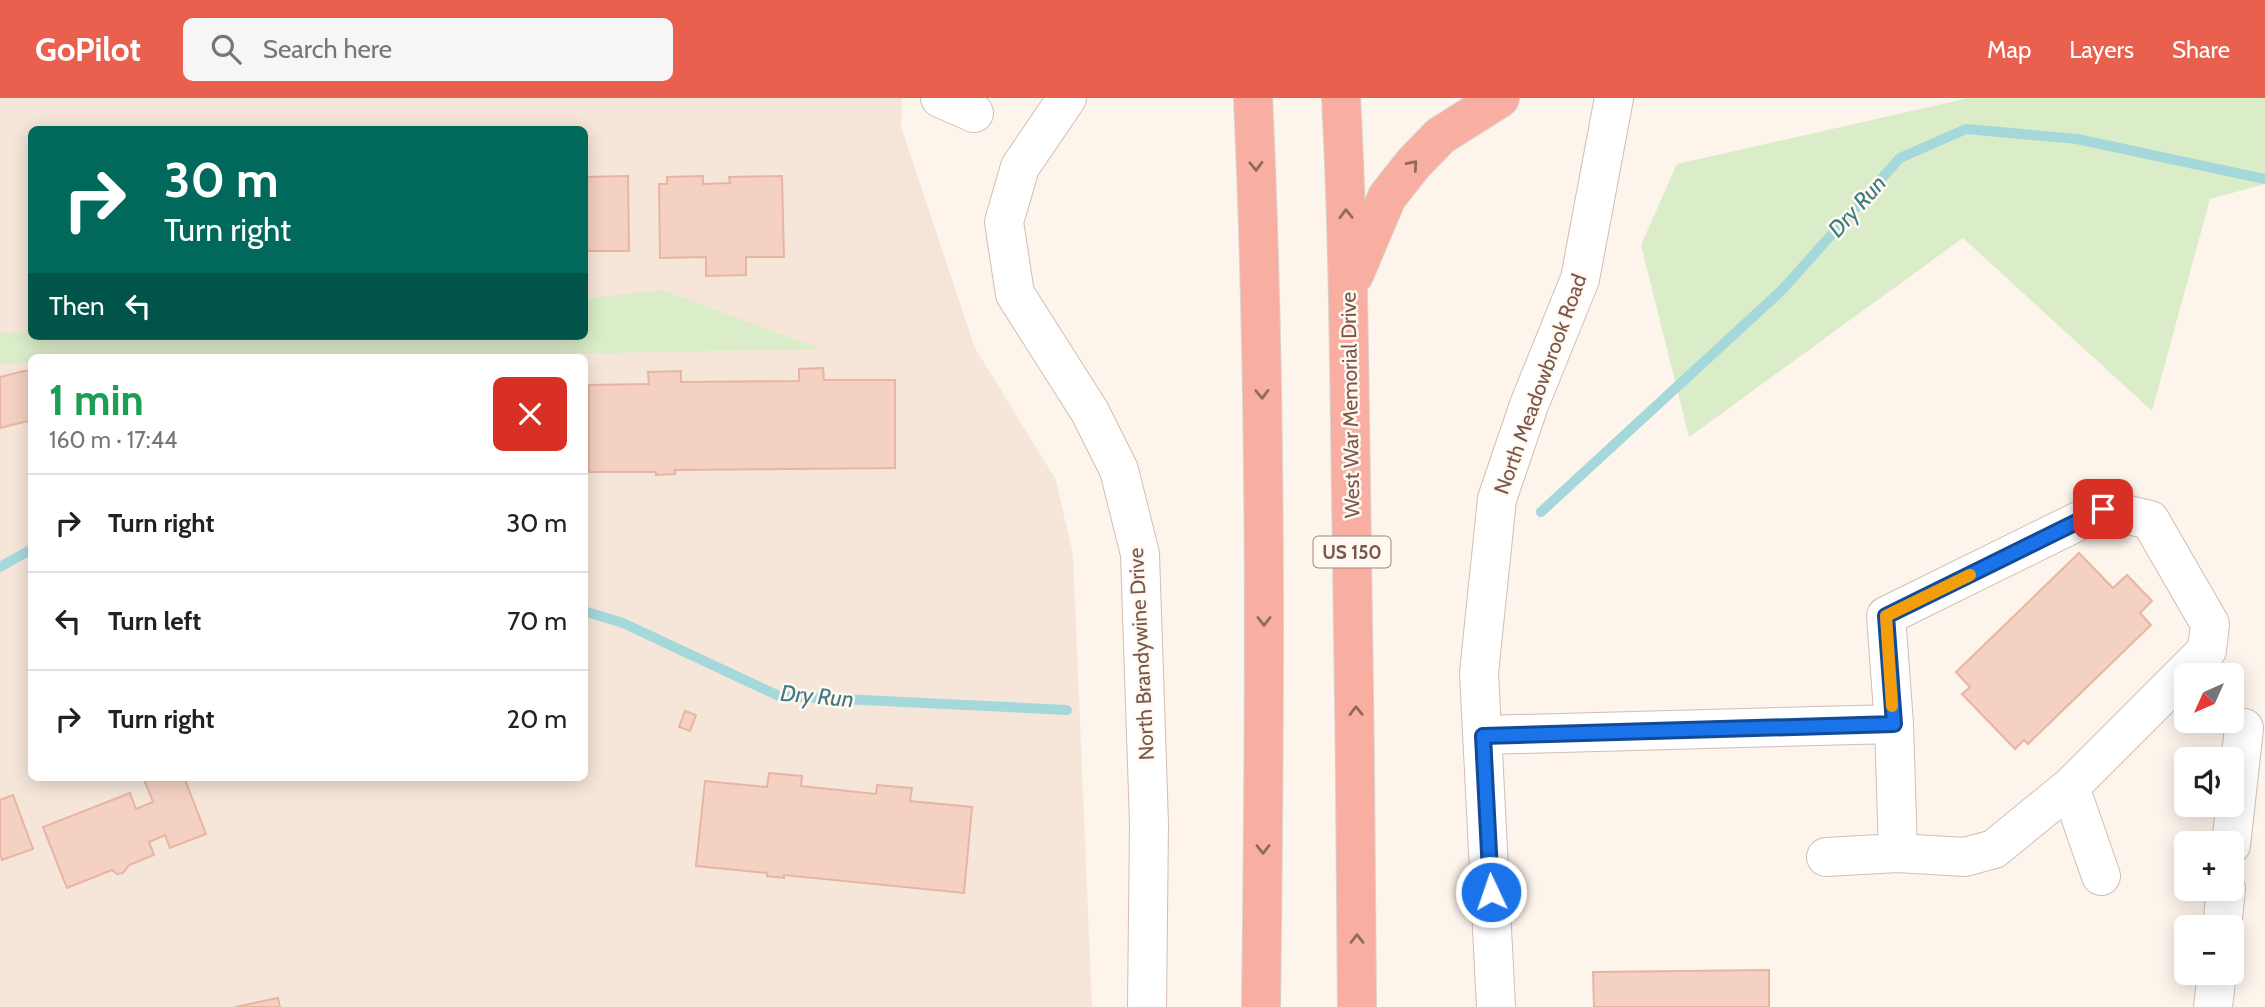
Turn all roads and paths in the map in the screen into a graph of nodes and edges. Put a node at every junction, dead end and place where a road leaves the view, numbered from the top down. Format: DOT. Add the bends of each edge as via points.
graph roads {
  1 [pos="1068,98"];
  2 [pos="1253,98"];
  3 [pos="1341,98"];
  4 [pos="1500,98"];
  5 [pos="1614,98"];
  6 [pos="1348,289"];
  7 [pos="1894,724"];
  8 [pos="2243,733"];
  9 [pos="1483,736"];
  10 [pos="2070,787"];
  11 [pos="2233,831"];
  12 [pos="1898,853"];
  13 [pos="1826,857"];
  14 [pos="2101,876"];
  15 [pos="2216,985"];
  16 [pos="1147,1007"];
  17 [pos="1261,1007"];
  18 [pos="1357,1007"];
  19 [pos="1496,1007"];
  20 [pos="2213,1007"];
  1 -- 16 [label="street, North Brandywine Drive" via="1020,167 1004,222 1015,294 1090,412 1119,470 1140,554 1149,824"];
  2 -- 17 [label="highway, one-way" via="1264,476"];
  6 -- 3 [label="highway, West War Memorial Drive / US 150, one-way"];
  6 -- 4 [label="highway, one-way" via="1387,197 1440,136"];
  5 -- 9 [label="street, North Meadowbrook Road" via="1580,279 1497,499 1479,673"];
  18 -- 6 [label="highway, West War Memorial Drive / US 150, one-way"];
  7 -- 9 [label="street"];
  7 -- 10 [label="street" via="1886,616 2103,509 2150,520 2210,624 2207,650"];
  7 -- 12 [label="street"];
  8 -- 11 [label="street"];
  9 -- 19 [label="street, North Meadowbrook Road"];
  10 -- 12 [label="street" via="1994,849 1965,857"];
  10 -- 14 [label="street"];
  12 -- 13 [label="street"];
  15 -- 20 [label="street"];
}
